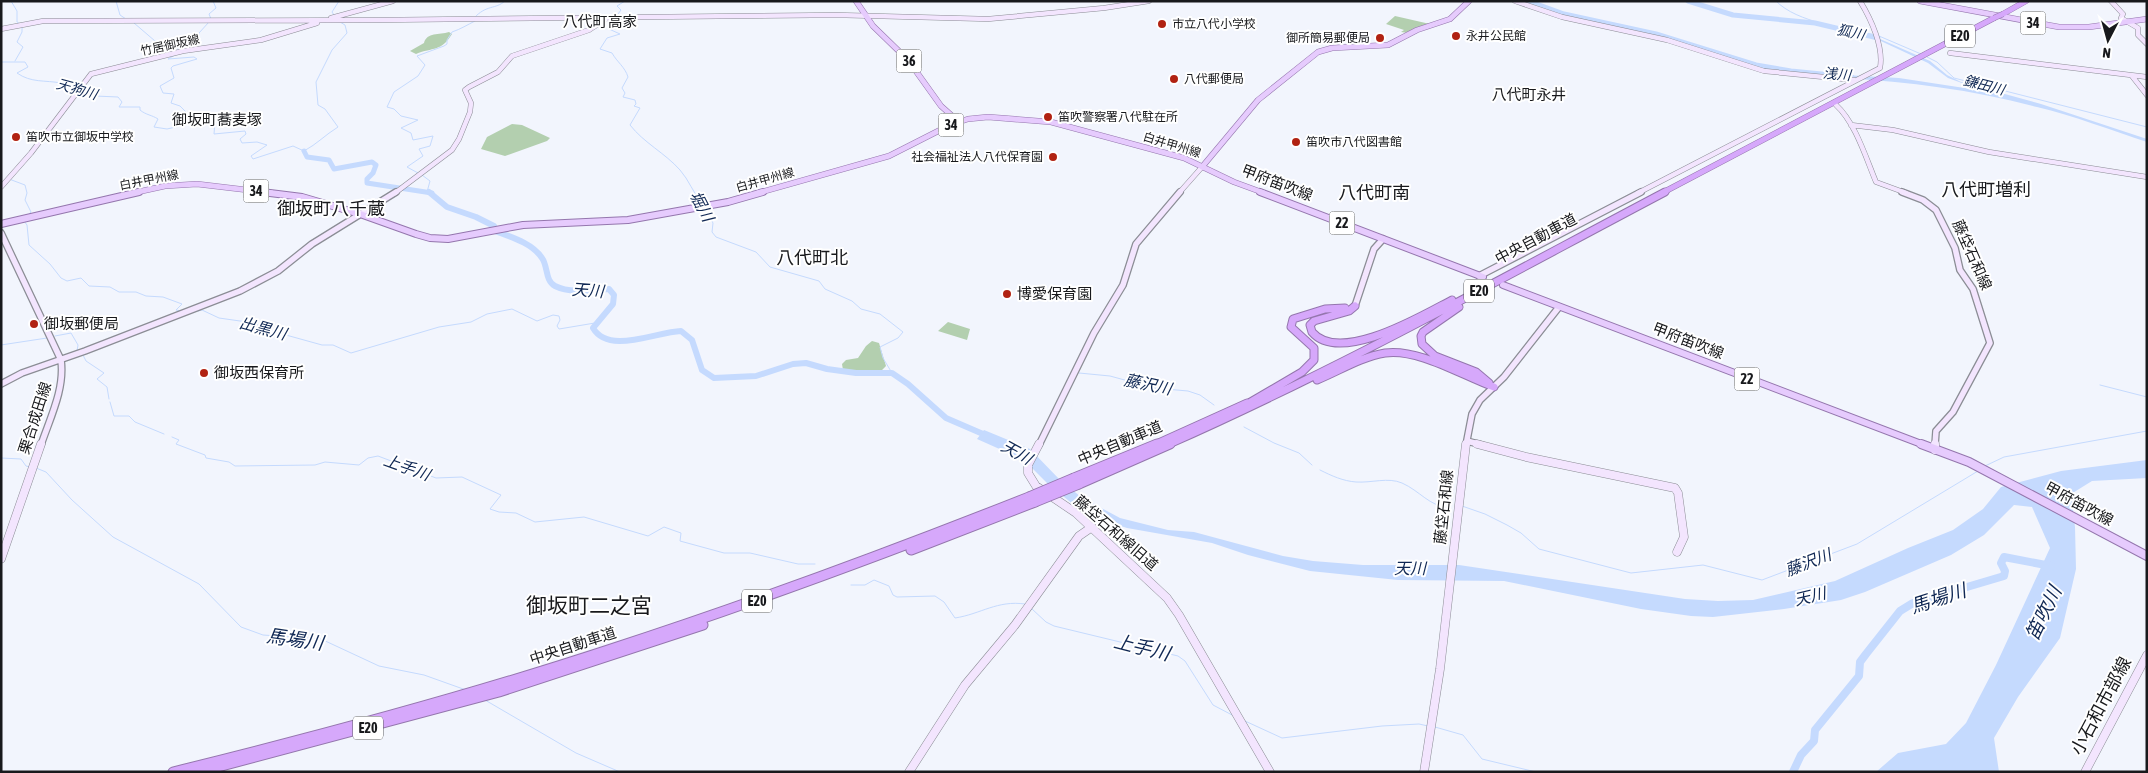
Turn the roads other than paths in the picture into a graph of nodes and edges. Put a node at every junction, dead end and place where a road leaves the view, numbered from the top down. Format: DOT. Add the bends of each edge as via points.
graph roads {
  1 [pos="393,1"];
  2 [pos="856,1"];
  3 [pos="1149,1"];
  4 [pos="1469,1"];
  5 [pos="1515,1"];
  6 [pos="1860,1"];
  7 [pos="1920,1"];
  8 [pos="2020,1"];
  9 [pos="2026,1"];
  10 [pos="2111,1"];
  11 [pos="2001,13"];
  12 [pos="866,15"];
  13 [pos="337,18"];
  14 [pos="609,18"];
  15 [pos="2147,19"];
  16 [pos="325,20"];
  17 [pos="2128,22"];
  18 [pos="1,29"];
  19 [pos="2147,44"];
  20 [pos="1950,54"];
  21 [pos="2132,76"];
  22 [pos="2147,77"];
  23 [pos="1857,80"];
  24 [pos="1868,80"];
  25 [pos="2147,95"];
  26 [pos="1823,97"];
  27 [pos="1829,99"];
  28 [pos="1836,105"];
  29 [pos="959,122"];
  30 [pos="1852,125"];
  31 [pos="1202,167"];
  32 [pos="2147,177"];
  33 [pos="1,187"];
  34 [pos="360,214"];
  35 [pos="1,224"];
  36 [pos="1,233"];
  37 [pos="1383,239"];
  38 [pos="1481,277"];
  39 [pos="1504,281"];
  40 [pos="1462,295"];
  41 [pos="1355,306"];
  42 [pos="1559,307"];
  43 [pos="61,360"];
  44 [pos="1,384"];
  45 [pos="1494,386"];
  46 [pos="1248,402"];
  47 [pos="1237,414"];
  48 [pos="1467,441"];
  49 [pos="1935,450"];
  50 [pos="1076,481"];
  51 [pos="1092,527"];
  52 [pos="1677,552"];
  53 [pos="2147,556"];
  54 [pos="1,559"];
  55 [pos="2147,655"];
  56 [pos="466,698"];
  57 [pos="173,772"];
  58 [pos="199,772"];
  59 [pos="909,772"];
  60 [pos="1270,772"];
  61 [pos="1424,772"];
  62 [pos="2085,772"];
  1 -- 13 [label="street"];
  2 -- 12 [label="main road, 36"];
  3 -- 12 [label="street" via="988,19"];
  4 -- 31 [label="main road, 白井甲州線" via="1450,19 1417,30 1388,45 1332,48 1318,52 1258,100"];
  5 -- 23 [label="street" via="1562,17 1667,40 1764,71"];
  6 -- 24 [label="street" via="1867,12 1882,65"];
  7 -- 17 [label="main road, 34" via="2054,26 2089,27"];
  8 -- 11 [label="highway, 中央自動車道 / E20"];
  9 -- 11 [label="highway, 中央自動車道 / E20"];
  10 -- 17 [label="street" via="2123,14 2121,18"];
  11 -- 24 [label="highway, 中央自動車道 / E20, bridge"];
  12 -- 14 [label="street"];
  12 -- 29 [label="main road, 36" via="908,60 941,106"];
  13 -- 14 [label="street"];
  13 -- 16 [label="street"];
  14 -- 34 [label="street" via="589,30 512,56 495,74 469,86 466,90 471,103 470,112 456,145 399,191"];
  15 -- 17 [label="main road, 34"];
  16 -- 18 [label="street" via="43,21"];
  16 -- 33 [label="street, 竹居御坂線" via="261,40 181,52 96,72 78,89 31,153"];
  17 -- 19 [label="street" via="2138,28 2138,34"];
  20 -- 21 [label="street"];
  21 -- 22 [label="street"];
  21 -- 25 [label="street"];
  23 -- 24 [label="street"];
  23 -- 26 [label="street"];
  24 -- 39 [label="highway, 中央自動車道 / E20"];
  24 -- 40 [label="highway, 中央自動車道 / E20"];
  26 -- 27 [label="street"];
  26 -- 38 [label="street"];
  28 -- 30 [label="street, 藤垈石和線"];
  29 -- 31 [label="main road, 白井甲州線 / 34" via="988,117 1051,122 1170,154"];
  29 -- 34 [label="main road, 白井甲州線 / 34" via="889,156 751,195 628,220 534,224 448,239 430,238"];
  30 -- 32 [label="street" via="1893,130 1988,152"];
  30 -- 49 [label="street, 藤垈石和線" via="1876,182 1922,200 1936,210 1955,248 1960,270 1973,289 1988,333 1990,343 1953,412 1936,431"];
  31 -- 37 [label="main road, 甲府笛吹線 / 22"];
  31 -- 51 [label="street, 藤垈石和線旧道" via="1136,244 1123,284 1028,465 1028,473 1036,486"];
  34 -- 35 [label="main road, 白井甲州線 / 34" via="302,197 191,184 151,189"];
  34 -- 43 [label="street" via="258,283"];
  36 -- 43 [label="street, 栗合成田線"];
  37 -- 38 [label="main road, 甲府笛吹線 / 22"];
  37 -- 41 [label="street" via="1374,249"];
  39 -- 42 [label="main road, 甲府笛吹線 / 22"];
  39 -- 45 [label="highway" via="1452,312 1421,336 1422,344 1429,352 1476,372"];
  39 -- 47 [label="highway, 中央自動車道 / E20"];
  40 -- 41 [label="highway" via="1395,327 1351,343 1330,342 1312,333 1310,328 1314,321 1349,311"];
  40 -- 46 [label="highway, 中央自動車道 / E20" via="1344,357"];
  41 -- 46 [label="highway" via="1325,309 1293,319 1291,327 1314,348 1314,360 1302,372"];
  42 -- 45 [label="street, 藤垈石和線"];
  42 -- 49 [label="main road, 甲府笛吹線 / 22"];
  43 -- 44 [label="street"];
  43 -- 54 [label="street, 栗合成田線" via="62,383"];
  45 -- 47 [label="highway" via="1409,355 1385,353"];
  45 -- 48 [label="street, 藤垈石和線" via="1474,408"];
  46 -- 50 [label="highway, 中央自動車道 / E20"];
  47 -- 50 [label="highway, 中央自動車道 / E20"];
  48 -- 52 [label="street" via="1526,457 1675,488 1684,537"];
  48 -- 61 [label="street, 藤垈石和線" via="1440,669"];
  49 -- 53 [label="main road, 甲府笛吹線 / 22" via="1976,465"];
  50 -- 56 [label="highway, 中央自動車道 / E20, bridge" via="844,575 713,622"];
  51 -- 59 [label="street" via="1079,536 1029,606 965,685"];
  51 -- 60 [label="street, 藤垈石和線旧道" via="1167,598 1180,615"];
  55 -- 62 [label="street, 小石和市部線"];
  56 -- 57 [label="highway, 中央自動車道 / E20"];
  56 -- 58 [label="highway, 中央自動車道 / E20" via="321,741"];
}
